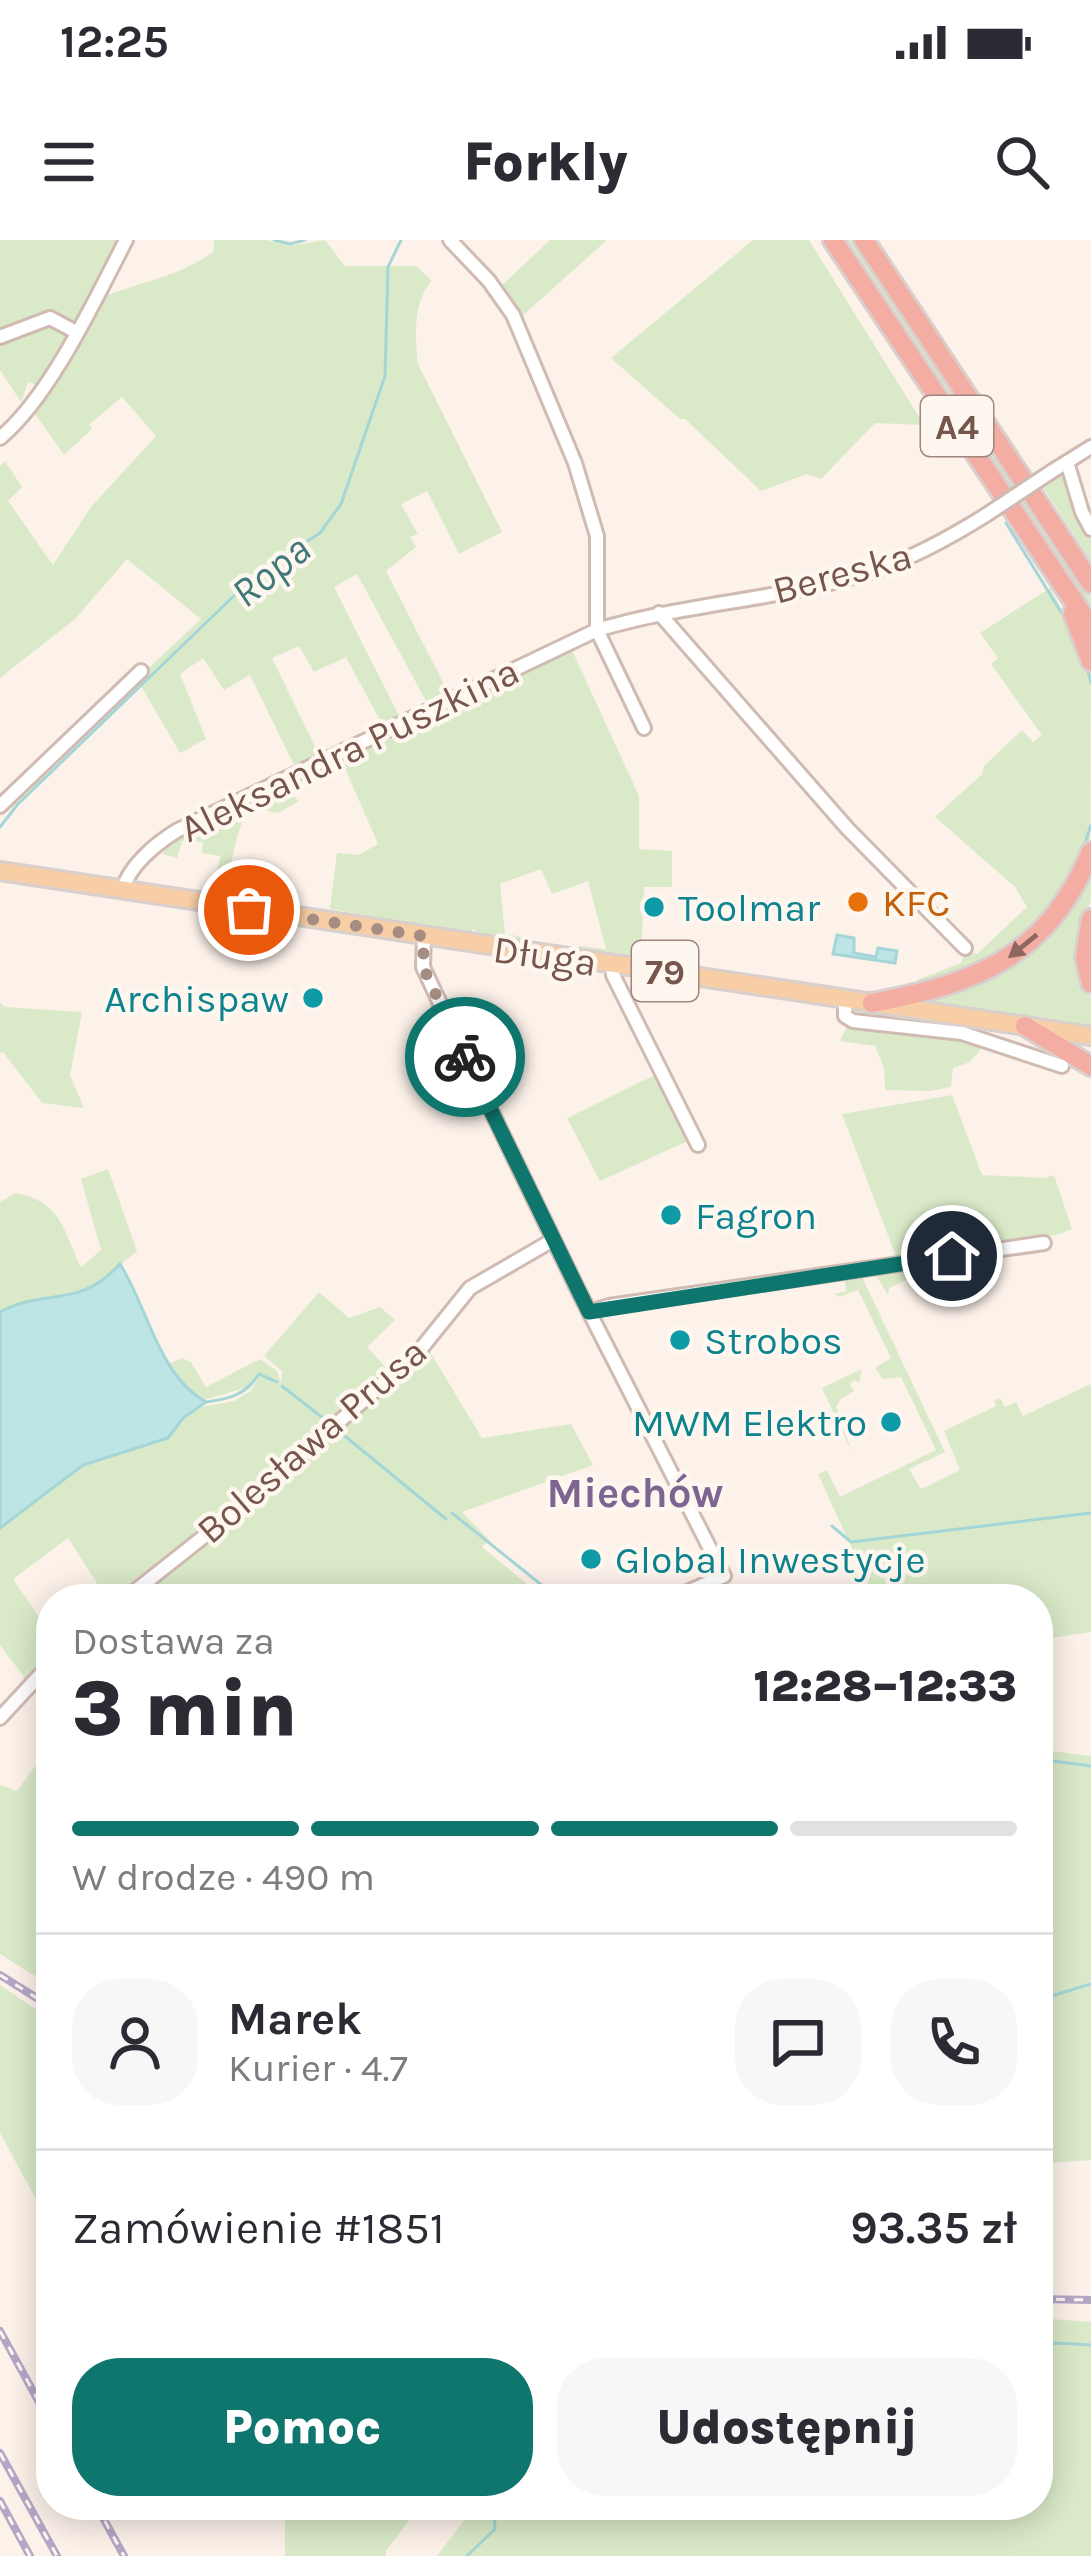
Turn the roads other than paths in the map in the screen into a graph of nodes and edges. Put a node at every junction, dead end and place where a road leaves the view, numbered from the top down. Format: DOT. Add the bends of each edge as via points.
graph roads {
  1 [pos="126,240"];
  2 [pos="450,240"];
  3 [pos="833,240"];
  4 [pos="864,240"];
  5 [pos="857,277"];
  6 [pos="76,332"];
  7 [pos="0,337"];
  8 [pos="930,341"];
  9 [pos="0,438"];
  10 [pos="1091,447"];
  11 [pos="1066,462"];
  12 [pos="1091,529"];
  13 [pos="1058,575"];
  14 [pos="1091,583"];
  15 [pos="659,613"];
  16 [pos="1091,627"];
  17 [pos="597,630"];
  18 [pos="1091,661"];
  19 [pos="141,671"];
  20 [pos="644,728"];
  21 [pos="0,806"];
  22 [pos="1091,853"];
  23 [pos="0,871"];
  24 [pos="122,891"];
  25 [pos="1091,919"];
  26 [pos="424,936"];
  27 [pos="965,947"];
  28 [pos="613,965"];
  29 [pos="1091,983"];
  30 [pos="845,999"];
  31 [pos="872,1003"];
  32 [pos="1025,1026"];
  33 [pos="1091,1036"];
  34 [pos="1062,1066"];
  35 [pos="1091,1066"];
  36 [pos="698,1145"];
  37 [pos="553,1240"];
  38 [pos="1044,1243"];
  39 [pos="589,1312"];
  40 [pos="144,1584"];
  41 [pos="706,1584"];
  42 [pos="36,1680"];
  43 [pos="0,1718"];
  1 -- 6 [label="street"];
  2 -- 17 [label="street" via="513,315 575,463 599,549"];
  3 -- 5 [label="highway, A4"];
  4 -- 8 [label="highway, A4"];
  5 -- 8 [label="highway, A4"];
  5 -- 13 [label="highway, A4"];
  6 -- 7 [label="street" via="50,319"];
  6 -- 9 [label="street"];
  8 -- 14 [label="highway, A4"];
  10 -- 11 [label="street, Bereska"];
  11 -- 12 [label="street"];
  11 -- 15 [label="street, Bereska, bridge" via="944,542 875,570"];
  13 -- 16 [label="highway, A4"];
  13 -- 18 [label="highway"];
  15 -- 17 [label="street, Bereska"];
  15 -- 27 [label="street" via="847,828"];
  17 -- 20 [label="street"];
  17 -- 24 [label="street, Aleksandra Puszkina" via="178,830 148,853"];
  19 -- 21 [label="street"];
  22 -- 31 [label="highway, one-way" via="1055,914 1003,961 940,990"];
  23 -- 24 [label="main road, Długa / 79"];
  24 -- 26 [label="main road, Długa / 79"];
  25 -- 29 [label="highway"];
  26 -- 28 [label="main road, Długa / 79"];
  26 -- 37 [label="street" via="428,978"];
  28 -- 30 [label="main road, Długa / 79"];
  28 -- 36 [label="street"];
  30 -- 31 [label="main road, Długa / 79"];
  30 -- 34 [label="street" via="853,1021 962,1033"];
  31 -- 32 [label="main road, Długa / 79"];
  32 -- 33 [label="main road, Długa / 79"];
  32 -- 35 [label="highway"];
  37 -- 39 [label="street"];
  37 -- 40 [label="street, Bolesława Prusa" via="470,1288 416,1355"];
  38 -- 39 [label="street"];
  39 -- 41 [label="street" via="724,1576"];
  42 -- 43 [label="street"];
}
